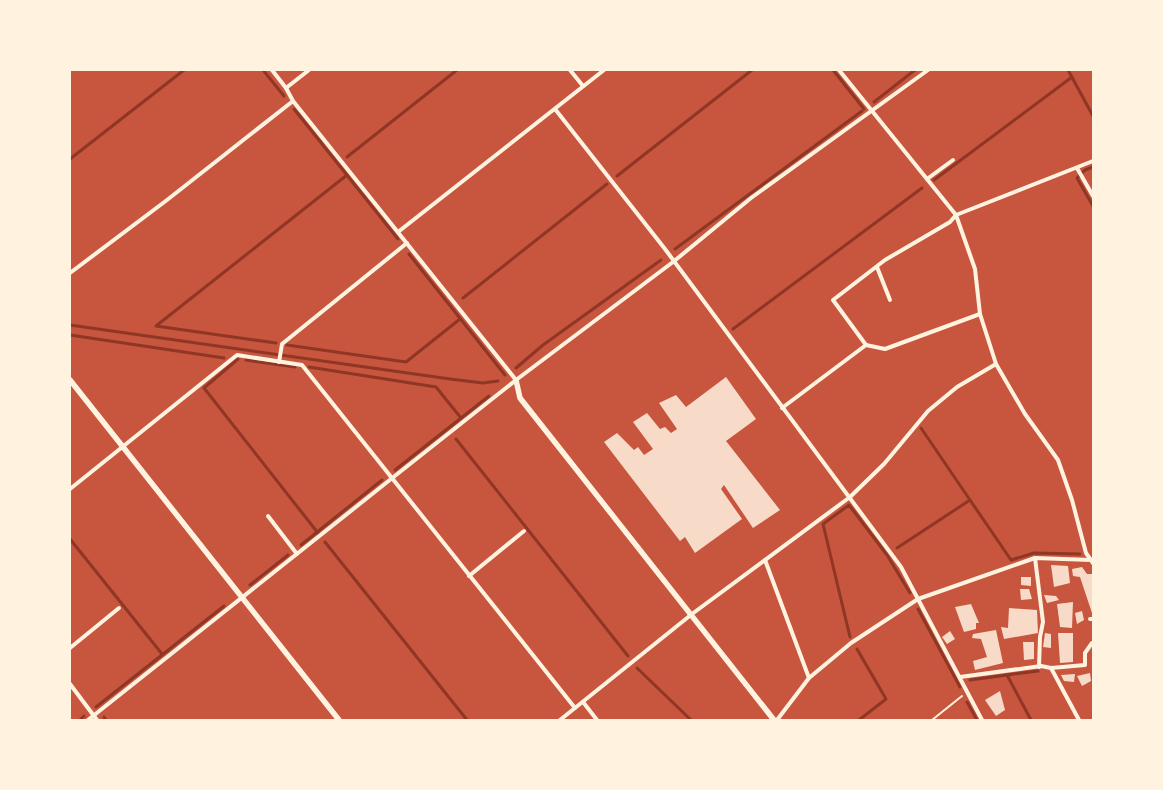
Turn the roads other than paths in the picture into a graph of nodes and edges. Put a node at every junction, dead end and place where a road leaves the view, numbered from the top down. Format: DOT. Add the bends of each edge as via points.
graph roads {
  1 [pos="272,70"];
  2 [pos="308,70"];
  3 [pos="570,70"];
  4 [pos="604,70"];
  5 [pos="839,70"];
  6 [pos="928,70"];
  7 [pos="583,86"];
  8 [pos="286,88"];
  9 [pos="293,101"];
  10 [pos="555,109"];
  11 [pos="872,111"];
  12 [pos="953,160"];
  13 [pos="1093,161"];
  14 [pos="1077,168"];
  15 [pos="927,179"];
  16 [pos="1093,196"];
  17 [pos="956,215"];
  18 [pos="398,232"];
  19 [pos="407,243"];
  20 [pos="673,262"];
  21 [pos="877,267"];
  22 [pos="70,273"];
  23 [pos="890,300"];
  24 [pos="980,314"];
  25 [pos="866,344"];
  26 [pos="279,360"];
  27 [pos="996,364"];
  28 [pos="70,380"];
  29 [pos="516,380"];
  30 [pos="782,408"];
  31 [pos="123,446"];
  32 [pos="391,479"];
  33 [pos="70,489"];
  34 [pos="850,497"];
  35 [pos="268,516"];
  36 [pos="524,531"];
  37 [pos="297,554"];
  38 [pos="1035,558"];
  39 [pos="765,560"];
  40 [pos="1092,561"];
  41 [pos="469,576"];
  42 [pos="243,597"];
  43 [pos="918,599"];
  44 [pos="119,608"];
  45 [pos="692,614"];
  46 [pos="1092,643"];
  47 [pos="70,648"];
  48 [pos="1039,667"];
  49 [pos="1051,668"];
  50 [pos="960,677"];
  51 [pos="809,678"];
  52 [pos="70,684"];
  53 [pos="583,702"];
  54 [pos="575,708"];
  55 [pos="94,715"];
  56 [pos="88,720"];
  57 [pos="97,720"];
  58 [pos="339,720"];
  59 [pos="560,720"];
  60 [pos="597,720"];
  61 [pos="775,720"];
  62 [pos="982,720"];
  63 [pos="1079,720"];
  1 -- 8 [label="street"];
  2 -- 8 [label="street"];
  3 -- 7 [label="street"];
  4 -- 7 [label="street"];
  5 -- 11 [label="street"];
  6 -- 11 [label="street"];
  7 -- 10 [label="street"];
  8 -- 9 [label="street"];
  9 -- 18 [label="street"];
  9 -- 22 [label="street"];
  10 -- 18 [label="street"];
  10 -- 20 [label="street"];
  11 -- 15 [label="street"];
  11 -- 20 [label="street" via="751,198"];
  12 -- 15 [label="street"];
  13 -- 14 [label="street"];
  14 -- 16 [label="street"];
  14 -- 17 [label="street"];
  15 -- 17 [label="street"];
  17 -- 21 [label="street" via="950,222"];
  17 -- 24 [label="street" via="975,269"];
  18 -- 19 [label="street"];
  19 -- 26 [label="street" via="282,344"];
  19 -- 29 [label="street"];
  20 -- 29 [label="street"];
  20 -- 30 [label="street"];
  21 -- 23 [label="street"];
  21 -- 25 [label="street" via="833,300"];
  24 -- 25 [label="street" via="885,350"];
  24 -- 27 [label="street"];
  25 -- 30 [label="street"];
  26 -- 31 [label="street" via="237,355"];
  26 -- 32 [label="street" via="302,365"];
  27 -- 34 [label="street" via="957,387 928,411 884,464"];
  27 -- 40 [label="street" via="1025,414 1058,460 1086,553"];
  28 -- 31 [label="street"];
  29 -- 32 [label="street"];
  29 -- 45 [label="street" via="520,398 620,527"];
  30 -- 34 [label="street"];
  31 -- 33 [label="street"];
  31 -- 42 [label="street"];
  32 -- 37 [label="street"];
  32 -- 41 [label="street"];
  34 -- 39 [label="street"];
  34 -- 43 [label="street" via="901,567"];
  35 -- 37 [label="street"];
  36 -- 41 [label="street"];
  37 -- 42 [label="street"];
  38 -- 40 [label="street"];
  38 -- 43 [label="street"];
  38 -- 48 [label="street" via="1043,622"];
  39 -- 45 [label="street"];
  39 -- 51 [label="street"];
  41 -- 54 [label="street"];
  42 -- 55 [label="street"];
  42 -- 58 [label="street"];
  43 -- 50 [label="street"];
  43 -- 51 [label="street" via="851,643"];
  44 -- 47 [label="street"];
  45 -- 53 [label="street"];
  45 -- 61 [label="street"];
  46 -- 49 [label="street" via="1085,653 1085,665"];
  48 -- 49 [label="street"];
  48 -- 50 [label="street"];
  49 -- 63 [label="street"];
  50 -- 62 [label="street"];
  51 -- 61 [label="street"];
  52 -- 55 [label="street"];
  53 -- 54 [label="street"];
  53 -- 60 [label="street"];
  54 -- 59 [label="street"];
  55 -- 56 [label="street"];
  55 -- 57 [label="street"];
}
